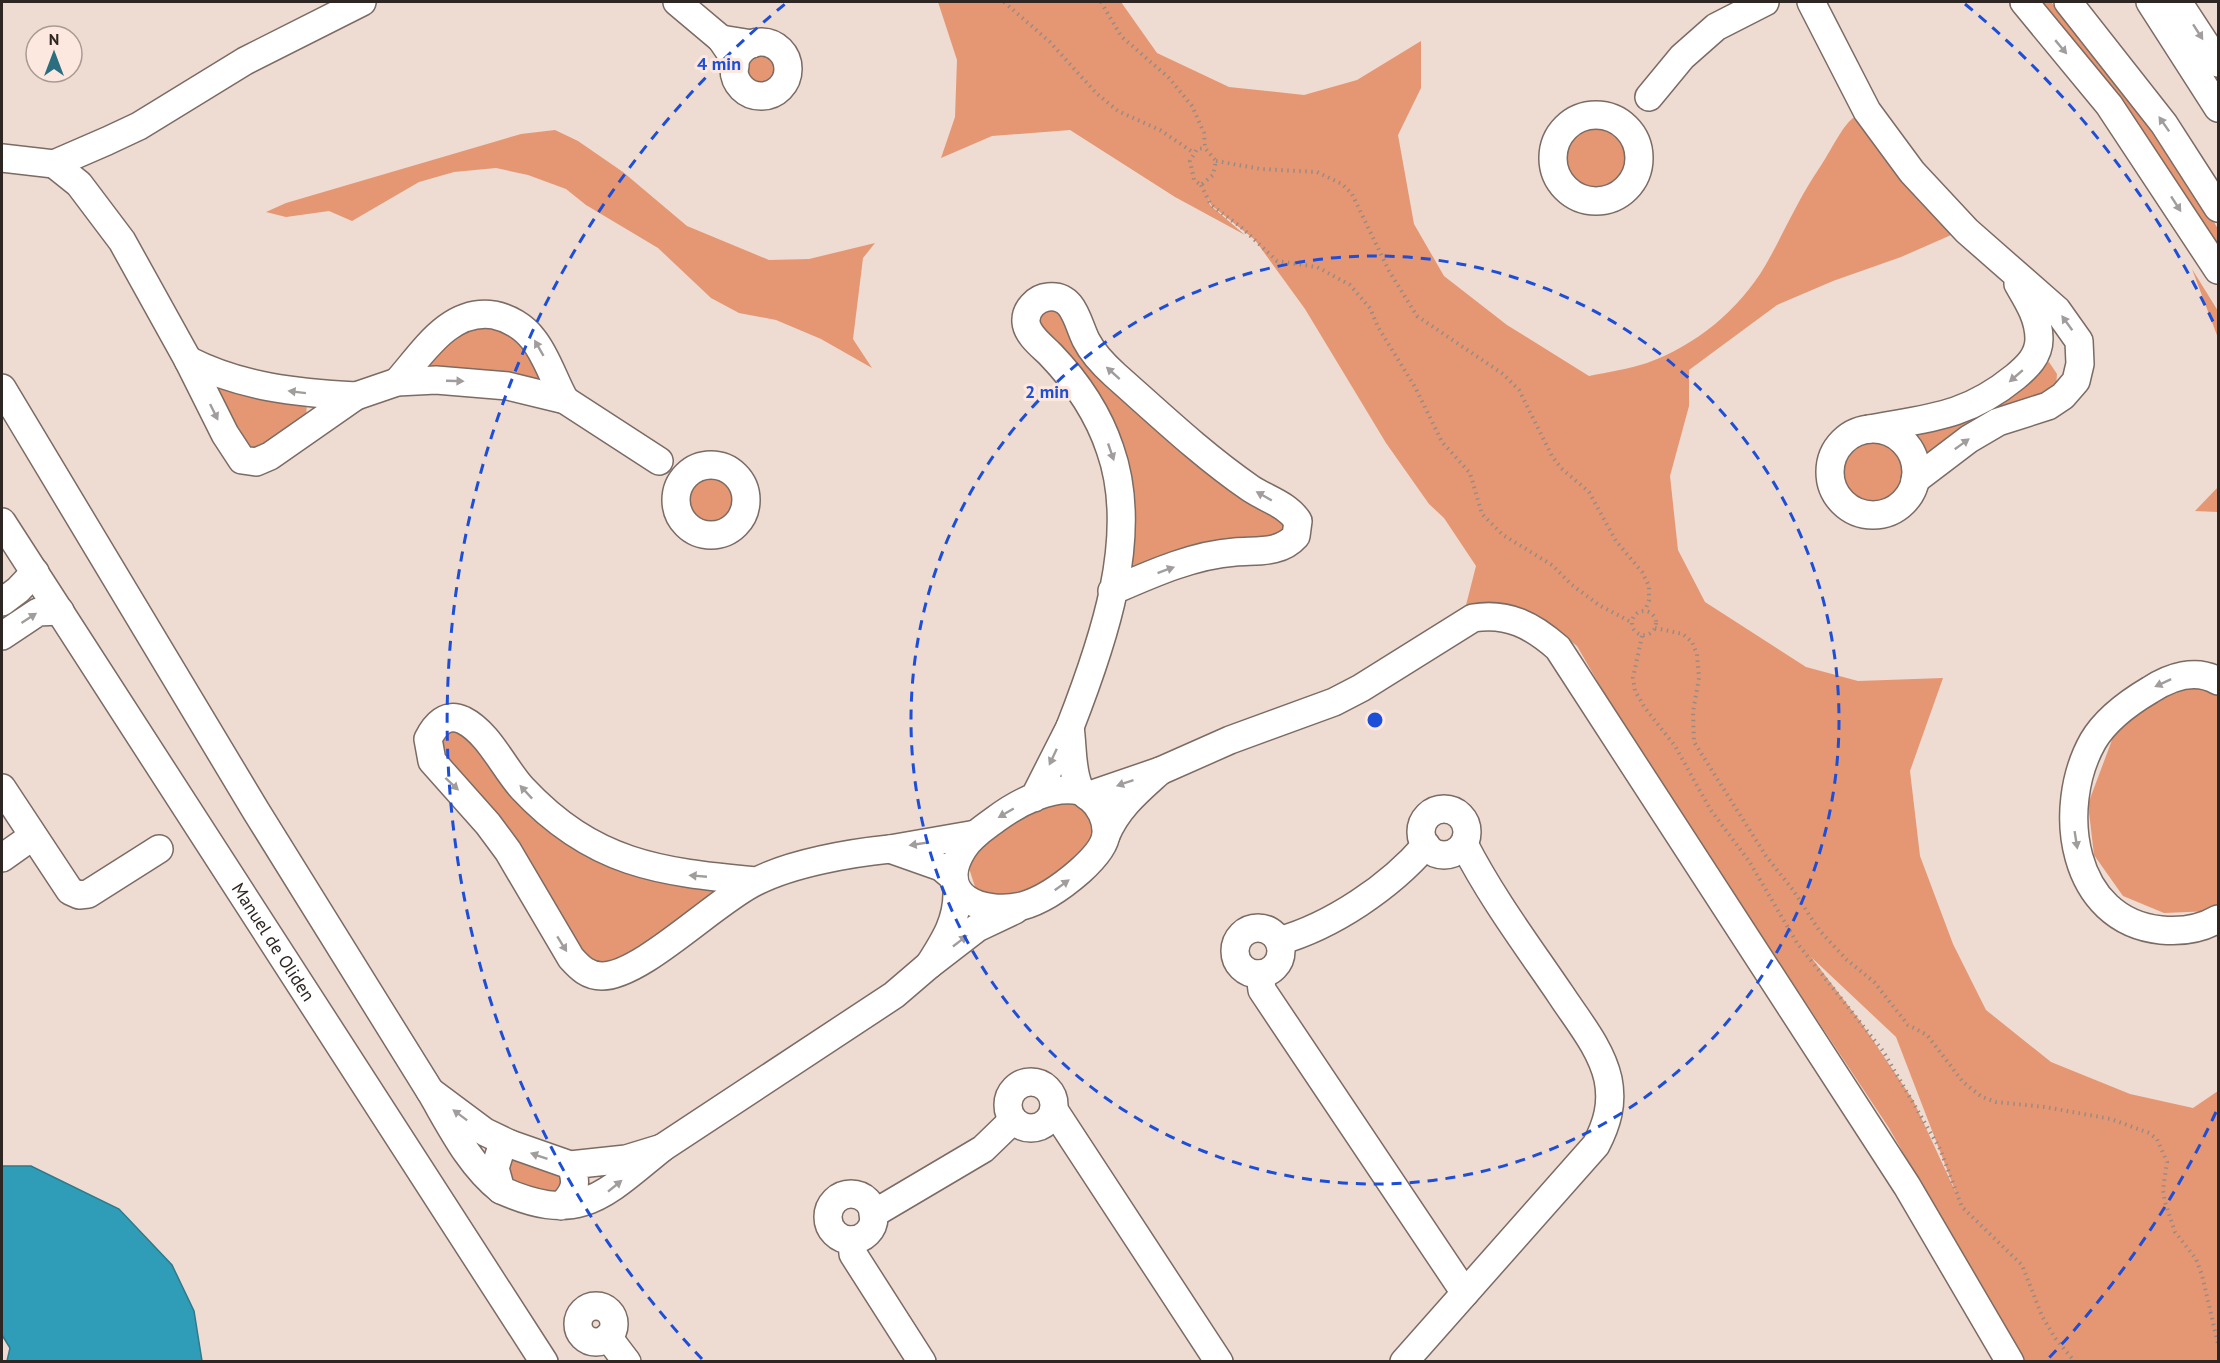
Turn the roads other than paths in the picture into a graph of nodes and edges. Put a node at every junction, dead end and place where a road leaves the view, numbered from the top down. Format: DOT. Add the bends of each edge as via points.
graph roads {
  1 [pos="362,2"];
  2 [pos="677,2"];
  3 [pos="1766,2"];
  4 [pos="1811,2"];
  5 [pos="2024,2"];
  6 [pos="2068,2"];
  7 [pos="2150,2"];
  8 [pos="2178,2"];
  9 [pos="721,39"];
  10 [pos="752,44"];
  11 [pos="2218,63"];
  12 [pos="735,66"];
  13 [pos="1649,97"];
  14 [pos="2218,108"];
  15 [pos="1603,116"];
  16 [pos="1637,146"];
  17 [pos="2,158"];
  18 [pos="54,164"];
  19 [pos="2218,208"];
  20 [pos="2010,270"];
  21 [pos="2218,270"];
  22 [pos="188,360"];
  23 [pos="396,382"];
  24 [pos="2,388"];
  25 [pos="356,396"];
  26 [pos="565,400"];
  27 [pos="1869,429"];
  28 [pos="659,461"];
  29 [pos="699,467"];
  30 [pos="1915,480"];
  31 [pos="676,496"];
  32 [pos="2,522"];
  33 [pos="35,572"];
  34 [pos="1112,591"];
  35 [pos="2,602"];
  36 [pos="60,611"];
  37 [pos="2,636"];
  38 [pos="2218,681"];
  39 [pos="1070,726"];
  40 [pos="1160,771"];
  41 [pos="2,788"];
  42 [pos="1084,794"];
  43 [pos="1034,798"];
  44 [pos="976,834"];
  45 [pos="1106,835"];
  46 [pos="33,837"];
  47 [pos="1464,844"];
  48 [pos="1426,846"];
  49 [pos="159,849"];
  50 [pos="890,849"];
  51 [pos="2,858"];
  52 [pos="756,881"];
  53 [pos="956,884"];
  54 [pos="1024,905"];
  55 [pos="2218,919"];
  56 [pos="1279,941"];
  57 [pos="929,965"];
  58 [pos="1260,974"];
  59 [pos="430,1091"];
  60 [pos="1054,1110"];
  61 [pos="1013,1120"];
  62 [pos="510,1144"];
  63 [pos="662,1148"];
  64 [pos="570,1165"];
  65 [pos="501,1190"];
  66 [pos="561,1206"];
  67 [pos="873,1214"];
  68 [pos="852,1240"];
  69 [pos="1465,1293"];
  70 [pos="608,1337"];
  71 [pos="544,1362"];
  72 [pos="627,1362"];
  73 [pos="922,1362"];
  74 [pos="1219,1362"];
  75 [pos="1404,1362"];
  76 [pos="2010,1362"];
  1 -- 18 [label="street" via="245,61 139,126"];
  2 -- 9 [label="street"];
  3 -- 13 [label="street" via="1716,27 1682,57"];
  4 -- 20 [label="street" via="1862,103 1886,138 1936,199"];
  5 -- 21 [label="street, one-way" via="2109,105"];
  19 -- 6 [label="street, one-way" via="2164,124"];
  7 -- 14 [label="street"];
  8 -- 11 [label="street, one-way"];
  9 -- 10 [label="street"];
  9 -- 12 [label="street"];
  10 -- 12 [label="street" via="740,53"];
  10 -- 12 [label="street" via="770,44 784,56 788,73 779,89 763,96 745,91"];
  13 -- 15 [label="street" via="1621,112"];
  13 -- 16 [label="street"];
  15 -- 16 [label="street" via="1624,126"];
  15 -- 16 [label="street" via="1574,121 1555,144 1555,173 1573,196 1602,201 1628,188 1640,160"];
  17 -- 18 [label="street"];
  18 -- 22 [label="street" via="80,184 122,241"];
  20 -- 27 [label="street, one-way" via="2038,327 2039,341 2033,360 2004,386 1974,405 1927,420"];
  30 -- 20 [label="street, one-way" via="1998,422 2049,406 2076,381 2079,341 2057,310"];
  25 -- 22 [label="street, one-way" via="253,385"];
  22 -- 25 [label="street, one-way" via="236,453 250,462 270,456"];
  23 -- 25 [label="street"];
  23 -- 26 [label="street, one-way" via="470,381"];
  26 -- 23 [label="street, one-way" via="532,338 512,321 487,314 463,318 449,326"];
  24 -- 59 [label="street" via="256,811"];
  26 -- 28 [label="street"];
  27 -- 30 [label="street" via="1882,429 1905,443 1914,460"];
  27 -- 30 [label="street" via="1855,432 1834,452 1830,466 1836,494 1846,505 1873,515 1888,512 1905,499"];
  28 -- 29 [label="street"];
  28 -- 31 [label="street" via="673,482"];
  29 -- 31 [label="street" via="684,479"];
  29 -- 31 [label="street" via="723,467 733,472 746,492 742,516 725,532 702,533 682,519"];
  32 -- 33 [label="street, Manuel de Oliden"];
  33 -- 35 [label="street"];
  33 -- 36 [label="street, Manuel de Oliden"];
  34 -- 34 [label="street, one-way" via="1214,554 1282,547 1296,536 1298,521 1292,513 1250,488 1105,366 1085,339 1075,310 1067,302 1041,298 1028,313 1030,333 1061,366 1092,409 1118,472 1122,522"];
  34 -- 39 [label="street" via="1099,649"];
  37 -- 36 [label="street, one-way" via="38,612"];
  36 -- 71 [label="street, Manuel de Oliden"];
  38 -- 55 [label="street, one-way" via="2197,674 2180,675 2135,699 2108,720 2082,765 2074,800 2075,828 2086,882 2114,914 2135,924 2170,931 2189,930"];
  39 -- 42 [label="street"];
  39 -- 43 [label="street, one-way"];
  40 -- 42 [label="street, one-way"];
  40 -- 45 [label="street" via="1127,801"];
  40 -- 76 [label="street" via="1230,740 1334,702 1473,618 1508,618 1526,623 1545,636 1558,648 1866,1122"];
  41 -- 46 [label="street"];
  42 -- 43 [label="street" via="1068,789"];
  42 -- 45 [label="street" via="1101,810"];
  43 -- 44 [label="street, one-way"];
  44 -- 50 [label="street, one-way"];
  44 -- 53 [label="street" via="955,867"];
  54 -- 45 [label="street, one-way" via="1075,875 1092,858"];
  46 -- 49 [label="street" via="70,891 79,895 88,894"];
  46 -- 51 [label="street"];
  47 -- 48 [label="street" via="1446,855"];
  47 -- 48 [label="street" via="1465,822 1454,811 1439,809 1423,825"];
  47 -- 69 [label="street" via="1480,876 1592,1041 1608,1080 1610,1105 1596,1145"];
  48 -- 56 [label="street" via="1396,876 1325,924"];
  50 -- 52 [label="street" via="834,858"];
  50 -- 53 [label="street" via="941,867"];
  52 -- 52 [label="street, one-way" via="686,875 619,857 535,802 465,721 448,718 438,724 429,739 432,761 508,851 561,944 586,972 604,976 633,967"];
  53 -- 54 [label="street" via="975,905"];
  53 -- 57 [label="street" via="958,908 953,925"];
  57 -- 54 [label="street, one-way" via="977,928"];
  56 -- 58 [label="street" via="1278,963"];
  56 -- 58 [label="street" via="1261,929 1253,929 1240,938 1237,959 1246,970"];
  57 -- 63 [label="street" via="894,995"];
  58 -- 69 [label="street" via="1262,990"];
  62 -- 59 [label="street, one-way" via="485,1132"];
  59 -- 65 [label="street" via="467,1153"];
  60 -- 61 [label="street" via="1040,1126 1025,1127"];
  60 -- 61 [label="street" via="1047,1089 1034,1082 1026,1083 1010,1098"];
  60 -- 74 [label="street"];
  61 -- 67 [label="street" via="983,1149"];
  64 -- 62 [label="street, one-way"];
  62 -- 65 [label="street" via="501,1149 496,1159"];
  63 -- 64 [label="street" via="626,1159"];
  66 -- 63 [label="street, one-way" via="608,1192"];
  64 -- 66 [label="street" via="575,1184 573,1194"];
  65 -- 66 [label="street" via="530,1203"];
  67 -- 68 [label="street" via="870,1229"];
  67 -- 68 [label="street" via="861,1196 845,1195 833,1203 829,1225 838,1236"];
  68 -- 73 [label="street" via="853,1254"];
  69 -- 75 [label="street"];
  70 -- 72 [label="street"];
}
